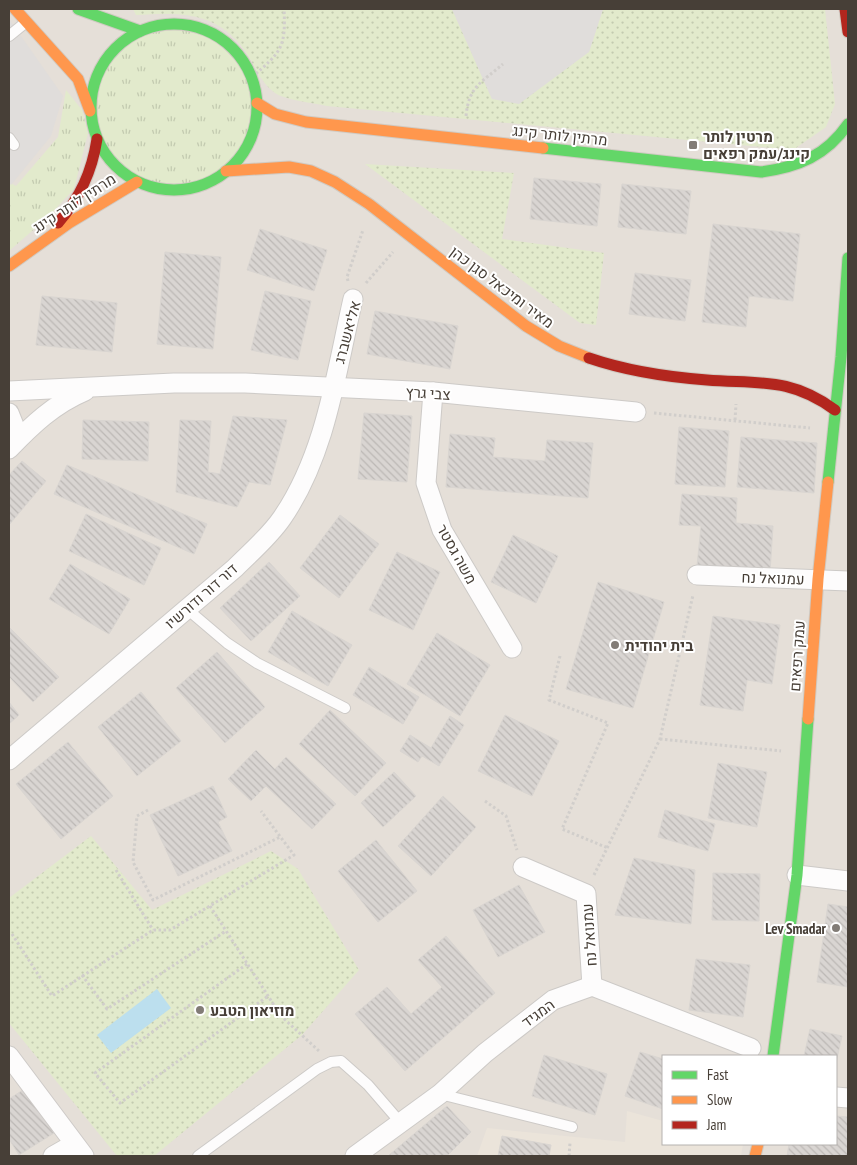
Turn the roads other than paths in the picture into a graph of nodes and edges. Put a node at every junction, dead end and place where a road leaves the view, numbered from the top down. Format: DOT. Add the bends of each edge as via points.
graph roads {
  1 [pos="15,9"];
  2 [pos="78,9"];
  3 [pos="845,9"];
  4 [pos="27,21"];
  5 [pos="140,30"];
  6 [pos="848,32"];
  7 [pos="9,36"];
  8 [pos="258,103"];
  9 [pos="91,114"];
  10 [pos="848,124"];
  11 [pos="97,139"];
  12 [pos="226,171"];
  13 [pos="137,182"];
  14 [pos="29,250"];
  15 [pos="848,258"];
  16 [pos="9,266"];
  17 [pos="848,289"];
  18 [pos="352,299"];
  19 [pos="94,388"];
  20 [pos="333,389"];
  21 [pos="9,391"];
  22 [pos="433,392"];
  23 [pos="835,410"];
  24 [pos="636,412"];
  25 [pos="9,413"];
  26 [pos="14,443"];
  27 [pos="698,575"];
  28 [pos="818,579"];
  29 [pos="848,581"];
  30 [pos="187,609"];
  31 [pos="512,648"];
  32 [pos="345,708"];
  33 [pos="9,760"];
  34 [pos="523,867"];
  35 [pos="796,875"];
  36 [pos="848,880"];
  37 [pos="592,986"];
  38 [pos="752,1048"];
  39 [pos="774,1055"];
  40 [pos="9,1056"];
  41 [pos="440,1094"];
  42 [pos="400,1122"];
  43 [pos="572,1127"];
  44 [pos="79,1150"];
  45 [pos="53,1156"];
  46 [pos="198,1156"];
  47 [pos="355,1156"];
  1 -- 4 [label="street"];
  2 -- 5 [label="street"];
  3 -- 6 [label="street"];
  4 -- 7 [label="lane"];
  4 -- 9 [label="street" via="78,79"];
  5 -- 8 [label="street" via="166,24 194,25 218,36 239,54 252,77"];
  5 -- 9 [label="street" via="118,44 102,65 92,88"];
  8 -- 10 [label="street, מרתין לותר קינג" via="275,114 306,122 761,172 788,169 809,161 828,149"];
  8 -- 12 [label="street" via="254,128 244,152"];
  9 -- 11 [label="street"];
  11 -- 13 [label="street" via="120,171"];
  11 -- 14 [label="street, מרתין לותר קינג" via="92,168 81,193 61,219"];
  12 -- 13 [label="street" via="202,185 174,190"];
  12 -- 23 [label="street, מאיר ומיכאל סגן כהן" via="282,166 298,168 336,183 371,206 540,336 580,355 642,371 706,380 781,383 807,391"];
  13 -- 14 [label="street, מרתין לותר קינג"];
  14 -- 16 [label="street, מרתין לותר קינג"];
  15 -- 17 [label="street, עמק רפאים"];
  17 -- 23 [label="street, עמק רפאים"];
  18 -- 20 [label="street, אליאשברג"];
  19 -- 20 [label="street, צבי גרץ" via="245,383"];
  19 -- 21 [label="street, צבי גרץ"];
  19 -- 26 [label="street" via="47,412"];
  20 -- 22 [label="street, צבי גרץ"];
  20 -- 30 [label="street, דור דור ודורשיו" via="307,473 285,513 266,537"];
  22 -- 24 [label="street, צבי גרץ"];
  22 -- 31 [label="street, משה גסטר" via="426,482 442,530"];
  23 -- 28 [label="street, עמק רפאים"];
  25 -- 26 [label="street"];
  27 -- 28 [label="street, עמנואל נח"];
  28 -- 29 [label="street, עמנואל נח"];
  28 -- 35 [label="street, עמק רפאים"];
  30 -- 32 [label="lane" via="257,664"];
  30 -- 33 [label="street, דור דור ודורשיו"];
  34 -- 37 [label="street, עמנואל נח" via="586,894"];
  35 -- 36 [label="street"];
  35 -- 39 [label="street, עמק רפאים"];
  37 -- 38 [label="street"];
  37 -- 41 [label="street, המגיד" via="553,1000 485,1053"];
  40 -- 44 [label="street"];
  41 -- 42 [label="street, המגיד"];
  41 -- 43 [label="lane"];
  42 -- 46 [label="lane" via="368,1085 341,1061 331,1062"];
  42 -- 47 [label="street, המגיד"];
  44 -- 45 [label="street"];
}
